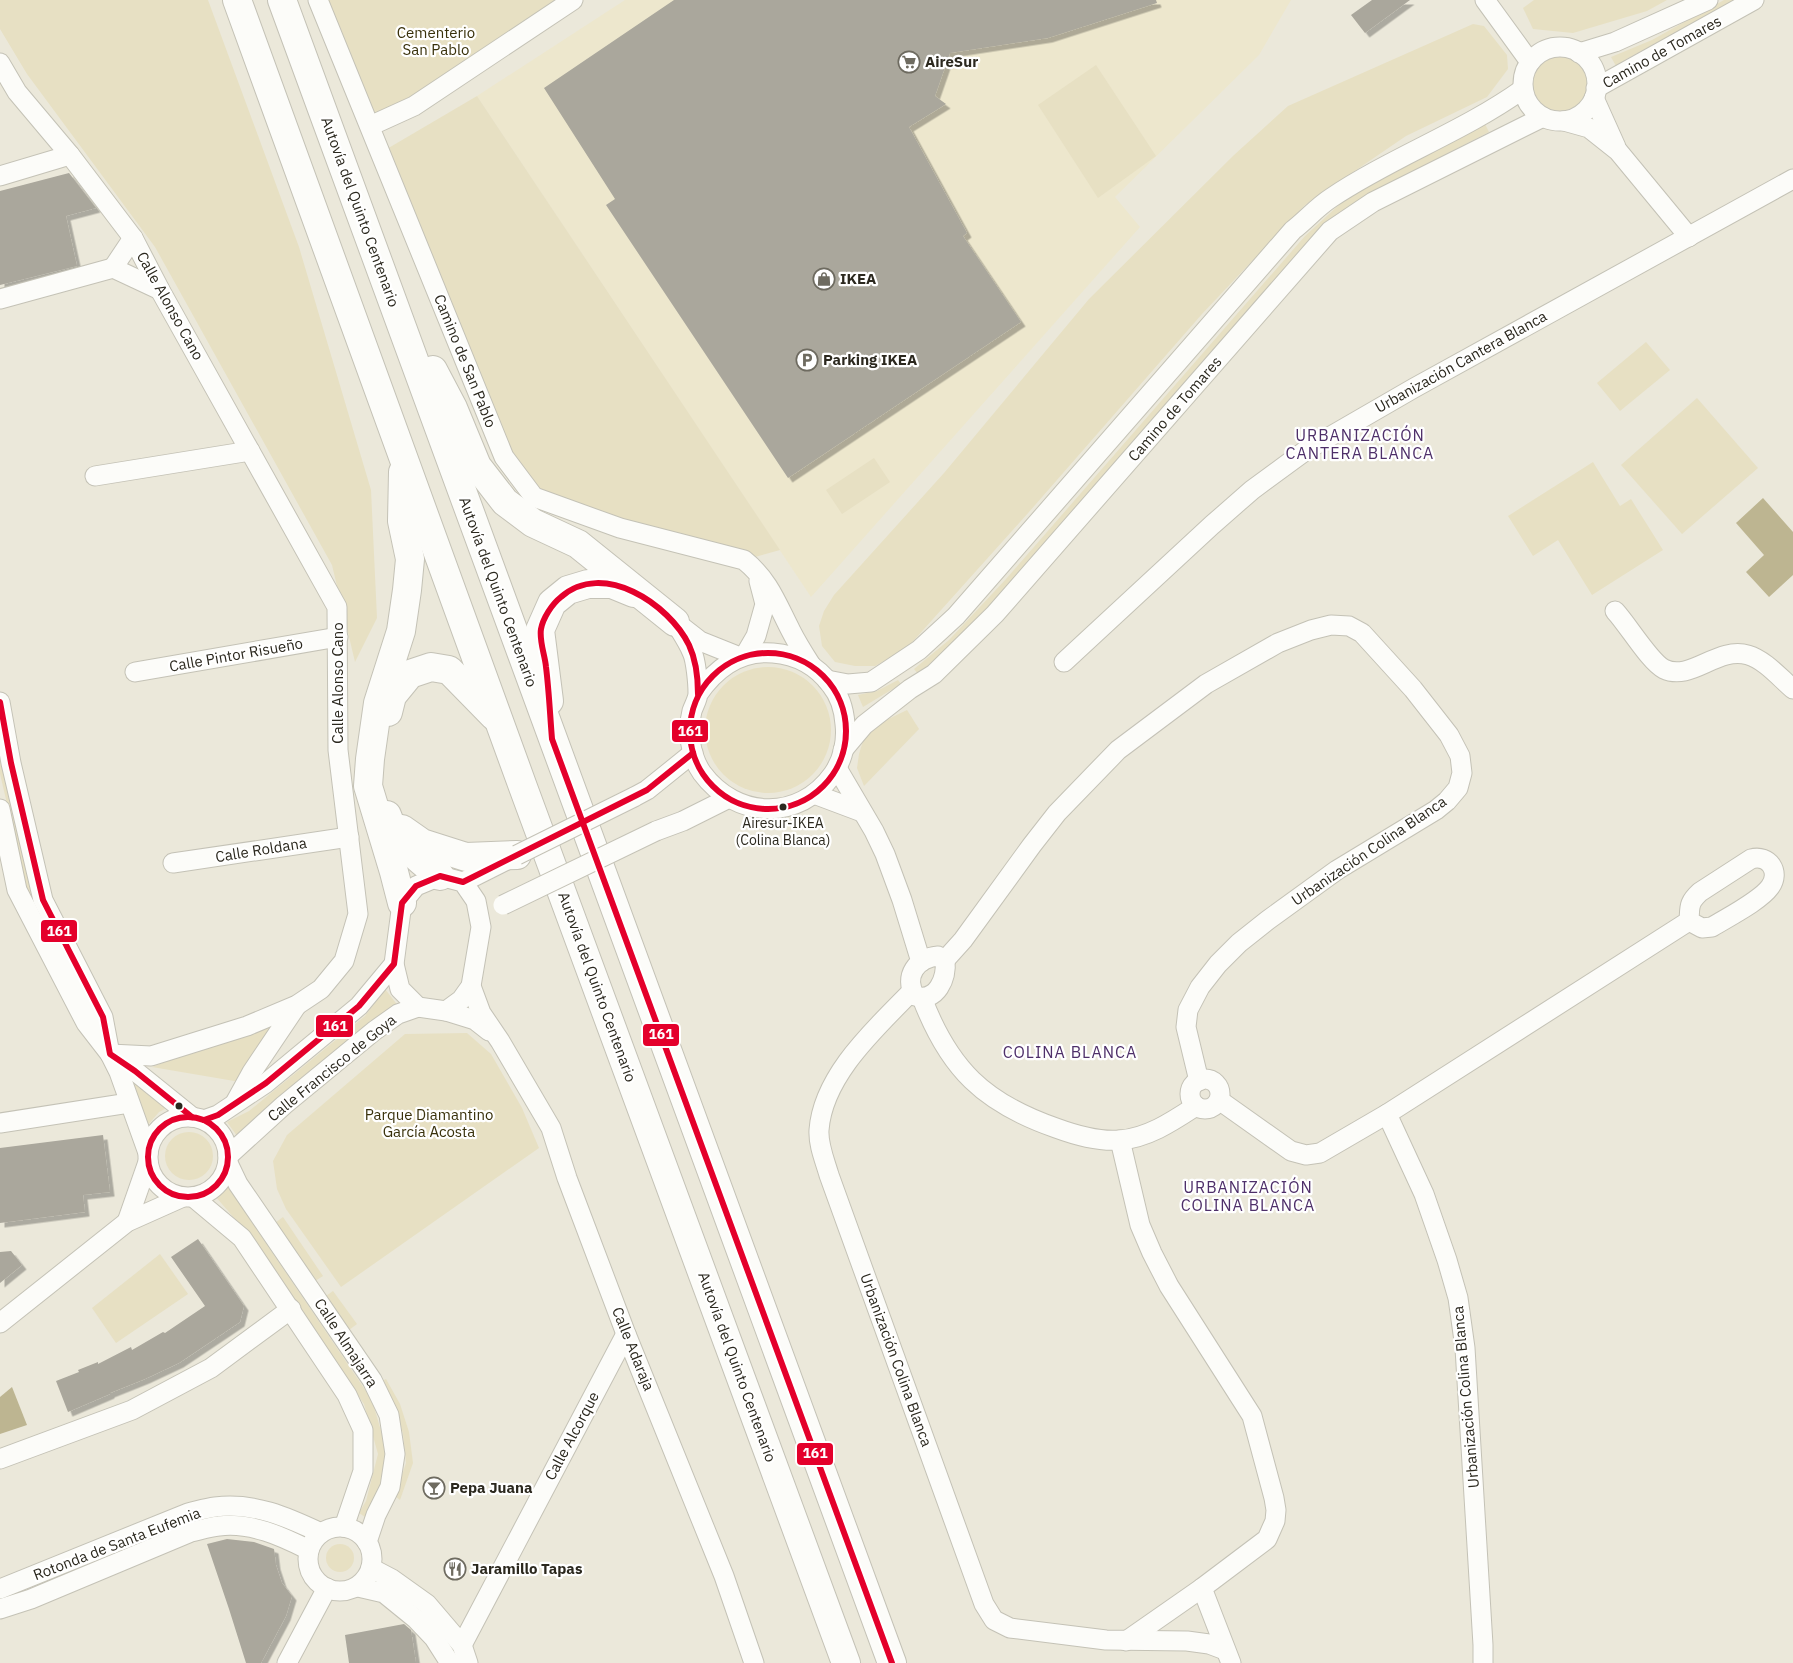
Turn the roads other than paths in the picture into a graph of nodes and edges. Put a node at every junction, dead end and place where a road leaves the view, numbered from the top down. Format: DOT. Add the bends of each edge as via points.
graph roads {
  1 [pos="237,0"];
  2 [pos="282,0"];
  3 [pos="318,0"];
  4 [pos="573,0"];
  5 [pos="1485,0"];
  6 [pos="1708,0"];
  7 [pos="1754,0"];
  8 [pos="1579,53"];
  9 [pos="1530,62"];
  10 [pos="0,63"];
  11 [pos="1523,89"];
  12 [pos="1595,93"];
  13 [pos="1543,117"];
  14 [pos="1564,121"];
  15 [pos="370,126"];
  16 [pos="1618,150"];
  17 [pos="70,155"];
  18 [pos="0,176"];
  19 [pos="1793,179"];
  20 [pos="1689,237"];
  21 [pos="133,238"];
  22 [pos="379,263"];
  23 [pos="113,268"];
  24 [pos="160,290"];
  25 [pos="0,299"];
  26 [pos="250,451"];
  27 [pos="404,458"];
  28 [pos="95,476"];
  29 [pos="757,570"];
  30 [pos="647,598"];
  31 [pos="1615,611"];
  32 [pos="675,622"];
  33 [pos="338,637"];
  34 [pos="742,656"];
  35 [pos="1064,662"];
  36 [pos="811,665"];
  37 [pos="135,672"];
  38 [pos="827,680"];
  39 [pos="1793,689"];
  40 [pos="698,694"];
  41 [pos="0,702"];
  42 [pos="500,723"];
  43 [pos="552,739"];
  44 [pos="693,752"];
  45 [pos="840,759"];
  46 [pos="814,794"];
  47 [pos="729,798"];
  48 [pos="0,809"];
  49 [pos="862,812"];
  50 [pos="388,819"];
  51 [pos="349,837"];
  52 [pos="516,855"];
  53 [pos="173,863"];
  54 [pos="452,879"];
  55 [pos="402,903"];
  56 [pos="1689,921"];
  57 [pos="481,928"];
  58 [pos="945,960"];
  59 [pos="921,962"];
  60 [pos="394,964"];
  61 [pos="471,986"];
  62 [pos="917,995"];
  63 [pos="298,1005"];
  64 [pos="418,1007"];
  65 [pos="446,1011"];
  66 [pos="500,1040"];
  67 [pos="110,1054"];
  68 [pos="1199,1081"];
  69 [pos="1219,1100"];
  70 [pos="129,1103"];
  71 [pos="234,1104"];
  72 [pos="1196,1106"];
  73 [pos="1387,1114"];
  74 [pos="198,1118"];
  75 [pos="0,1124"];
  76 [pos="1120,1140"];
  77 [pos="148,1158"];
  78 [pos="228,1159"];
  79 [pos="188,1197"];
  80 [pos="128,1222"];
  81 [pos="291,1309"];
  82 [pos="0,1322"];
  83 [pos="626,1334"];
  84 [pos="0,1459"];
  85 [pos="344,1527"];
  86 [pos="321,1533"];
  87 [pos="367,1542"];
  88 [pos="309,1550"];
  89 [pos="371,1568"];
  90 [pos="358,1587"];
  91 [pos="327,1588"];
  92 [pos="1202,1588"];
  93 [pos="0,1589"];
  94 [pos="0,1609"];
  95 [pos="1126,1641"];
  96 [pos="462,1645"];
  97 [pos="1228,1656"];
  98 [pos="287,1663"];
  99 [pos="450,1663"];
  100 [pos="468,1663"];
  101 [pos="754,1663"];
  102 [pos="846,1663"];
  103 [pos="892,1663"];
  104 [pos="1483,1663"];
  1 -- 27 [label="highway, Autovía del Quinto Centenario"];
  2 -- 22 [label="highway, Autovía del Quinto Centenario"];
  3 -- 15 [label="street, Camino de San Pablo"];
  4 -- 15 [label="street" via="414,106"];
  5 -- 9 [label="street"];
  6 -- 8 [label="street, Camino de Tomares" via="1615,42"];
  7 -- 12 [label="street, Camino de Tomares"];
  8 -- 9 [label="street" via="1569,48 1547,49"];
  8 -- 12 [label="street" via="1593,68"];
  9 -- 11 [label="street" via="1525,70"];
  10 -- 17 [label="street, Calle Alonso Cano" via="17,92"];
  11 -- 13 [label="street" via="1533,110"];
  11 -- 38 [label="street, Camino de Tomares" via="1497,108 1329,199 1293,230 956,616 919,650 871,682 848,684"];
  12 -- 14 [label="street" via="1582,114"];
  12 -- 16 [label="street"];
  13 -- 14 [label="street"];
  13 -- 45 [label="street, Camino de Tomares" via="1373,202 1330,231 995,614 934,674 864,725"];
  14 -- 16 [label="street" via="1589,128"];
  15 -- 29 [label="street, Camino de San Pablo" via="504,456 534,497 620,528 744,560"];
  16 -- 20 [label="street"];
  17 -- 18 [label="street"];
  17 -- 21 [label="street, Calle Alonso Cano"];
  19 -- 20 [label="street, Urbanización Cantera Blanca"];
  20 -- 35 [label="street, Urbanización Cantera Blanca" via="1305,451 1212,525"];
  21 -- 23 [label="street"];
  21 -- 24 [label="street, Calle Alonso Cano"];
  22 -- 30 [label="highway" via="453,408 477,466 505,502 533,523 578,544"];
  22 -- 43 [label="highway, Autovía del Quinto Centenario"];
  23 -- 24 [label="street"];
  23 -- 25 [label="street"];
  24 -- 26 [label="street, Calle Alonso Cano"];
  26 -- 28 [label="street"];
  26 -- 33 [label="street, Calle Alonso Cano" via="337,607"];
  27 -- 42 [label="highway, Autovía del Quinto Centenario"];
  27 -- 55 [label="highway" via="402,521 410,559 407,590 400,631 378,703 368,786"];
  29 -- 34 [label="street" via="765,604 756,636"];
  29 -- 36 [label="street, Camino de San Pablo"];
  30 -- 32 [label="highway"];
  30 -- 43 [label="highway" via="612,584 588,584 568,590 552,603 540,630"];
  31 -- 39 [label="street" via="1648,654 1665,669 1687,671 1712,659 1737,653 1760,660"];
  32 -- 34 [label="street" via="700,640"];
  32 -- 40 [label="street" via="693,653"];
  33 -- 37 [label="street, Calle Pintor Risueño"];
  33 -- 51 [label="street, Calle Alonso Cano" via="338,750"];
  34 -- 36 [label="street" via="765,652 783,654"];
  34 -- 40 [label="street" via="716,672"];
  36 -- 38 [label="street"];
  38 -- 45 [label="street" via="842,708 846,729"];
  40 -- 44 [label="street" via="690,726"];
  41 -- 67 [label="street" via="43,900 103,1017"];
  42 -- 50 [label="highway" via="449,670 431,667 410,674 392,696 381,740 378,787"];
  42 -- 102 [label="highway, Autovía del Quinto Centenario"];
  43 -- 103 [label="highway, Autovía del Quinto Centenario"];
  44 -- 47 [label="street" via="701,771"];
  44 -- 52 [label="street, bridge" via="647,790"];
  45 -- 46 [label="street"];
  45 -- 49 [label="street"];
  46 -- 47 [label="street" via="791,806 778,808 753,808"];
  46 -- 49 [label="street"];
  47 -- 57 [label="street, bridge" via="503,905"];
  48 -- 67 [label="street" via="18,890 86,1023"];
  49 -- 59 [label="street" via="894,876"];
  50 -- 52 [label="highway" via="422,843 466,857"];
  50 -- 54 [label="highway" via="416,858"];
  51 -- 53 [label="street, Calle Roldana"];
  51 -- 63 [label="street, Calle Alonso Cano" via="358,914 344,961 321,989"];
  52 -- 54 [label="street"];
  54 -- 55 [label="street" via="416,886"];
  54 -- 57 [label="street" via="476,901"];
  55 -- 60 [label="street"];
  56 -- 56 [label="street" via="1690,904 1700,892 1751,859 1765,859 1772,866 1774,881 1765,894 1712,927 1702,928"];
  56 -- 73 [label="street"];
  57 -- 61 [label="street"];
  58 -- 59 [label="street" via="938,956"];
  58 -- 62 [label="street" via="946,970 937,990 929,996"];
  58 -- 68 [label="street, Urbanización Colina Blanca" via="964,940 1057,813 1118,750 1206,684 1240,663 1310,630 1332,625 1349,626 1362,633 1449,735 1460,756 1462,773 1458,788 1436,810 1357,856 1268,920 1218,964 1200,987 1188,1010 1186,1027"];
  59 -- 62 [label="street" via="910,980"];
  60 -- 64 [label="street" via="400,989"];
  60 -- 71 [label="street, Calle Francisco de Goya" via="359,1006 266,1083"];
  61 -- 65 [label="street" via="461,1000"];
  61 -- 66 [label="street, Calle Adaraja" via="481,1013"];
  62 -- 76 [label="street" via="948,1052 962,1071 990,1096 1033,1120 1069,1133"];
  62 -- 95 [label="street, Urbanización Colina Blanca" via="860,1045 830,1093 819,1131 829,1175 990,1615 1010,1628"];
  63 -- 67 [label="street, Calle Alonso Cano" via="247,1026 151,1056"];
  63 -- 71 [label="street"];
  64 -- 65 [label="street"];
  64 -- 78 [label="street, Calle Francisco de Goya" via="398,1014 374,1031 284,1105"];
  65 -- 66 [label="street" via="475,1020"];
  66 -- 83 [label="street, Calle Adaraja" via="551,1128"];
  67 -- 70 [label="street"];
  67 -- 74 [label="street"];
  68 -- 69 [label="street" via="1211,1080 1217,1085"];
  68 -- 72 [label="street" via="1191,1088 1190,1096"];
  69 -- 72 [label="street" via="1207,1109"];
  69 -- 73 [label="street" via="1291,1150 1306,1155 1320,1153"];
  70 -- 75 [label="street"];
  70 -- 77 [label="street"];
  71 -- 74 [label="street, Calle Francisco de Goya" via="218,1115"];
  72 -- 76 [label="street" via="1163,1126"];
  73 -- 104 [label="street, Urbanización Colina Blanca" via="1424,1194 1458,1298 1465,1348"];
  74 -- 77 [label="street" via="181,1117 158,1129 151,1140"];
  74 -- 78 [label="street" via="218,1130 226,1142"];
  76 -- 92 [label="street" via="1140,1225 1152,1253 1174,1294 1252,1416 1274,1498 1275,1521 1267,1539"];
  77 -- 79 [label="street" via="152,1175 160,1186 170,1194"];
  77 -- 80 [label="street"];
  78 -- 79 [label="street" via="224,1175 216,1186 205,1194"];
  78 -- 87 [label="street, Calle Almajarra" via="238,1184 372,1380 390,1415 395,1454 390,1487"];
  79 -- 80 [label="street"];
  79 -- 81 [label="street, Calle Almajarra" via="242,1238"];
  80 -- 82 [label="street"];
  81 -- 84 [label="street" via="211,1368 132,1410"];
  81 -- 85 [label="street, Calle Almajarra" via="348,1395 363,1430 364,1471"];
  83 -- 96 [label="street, Calle Alcorque"];
  83 -- 101 [label="street, Calle Adaraja" via="724,1576"];
  85 -- 86 [label="street"];
  85 -- 87 [label="street" via="356,1531"];
  86 -- 88 [label="street"];
  86 -- 93 [label="street, Rotonda de Santa Eufemia" via="275,1512 246,1506 215,1507 188,1513"];
  87 -- 89 [label="street" via="372,1557"];
  88 -- 91 [label="street" via="308,1564 317,1582"];
  88 -- 94 [label="street, Rotonda de Santa Eufemia" via="269,1531 219,1526 192,1532"];
  89 -- 90 [label="street"];
  89 -- 96 [label="street" via="427,1604"];
  90 -- 91 [label="street" via="339,1592"];
  90 -- 99 [label="street" via="384,1593 416,1619 434,1638"];
  91 -- 98 [label="street"];
  92 -- 95 [label="street"];
  92 -- 97 [label="street, Urbanización Colina Blanca"];
  95 -- 97 [label="street, Urbanización Colina Blanca" via="1209,1644"];
  96 -- 100 [label="street"];
}
